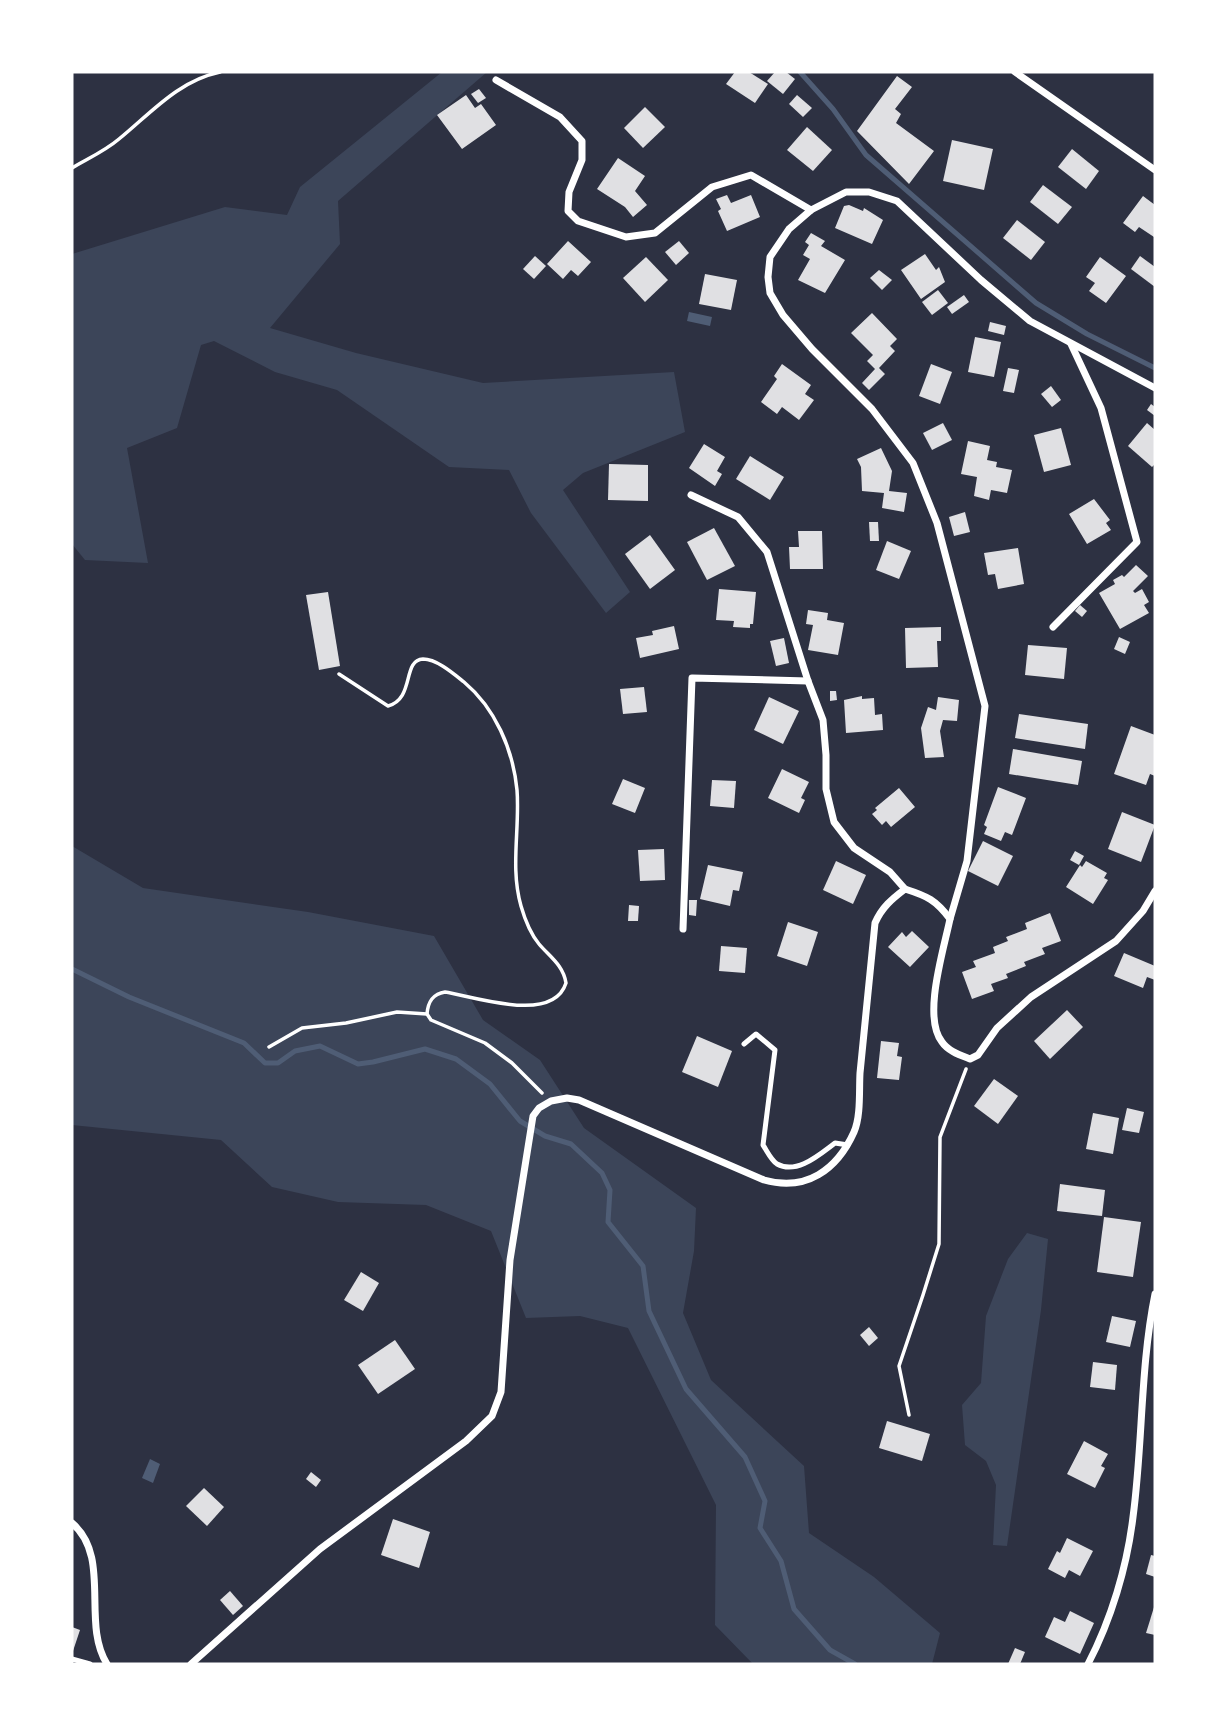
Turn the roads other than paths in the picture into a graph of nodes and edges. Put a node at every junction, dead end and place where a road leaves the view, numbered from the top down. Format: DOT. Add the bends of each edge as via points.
graph roads {
  1 [pos="1015,72"];
  2 [pos="496,80"];
  3 [pos="1155,170"];
  4 [pos="811,210"];
  5 [pos="1070,343"];
  6 [pos="1155,388"];
  7 [pos="691,495"];
  8 [pos="1053,627"];
  9 [pos="807,681"];
  10 [pos="905,889"];
  11 [pos="1155,891"];
  12 [pos="950,919"];
  13 [pos="682,929"];
  14 [pos="744,1044"];
  15 [pos="848,1145"];
  16 [pos="1155,1294"];
  17 [pos="72,1523"];
  18 [pos="72,1658"];
  19 [pos="90,1664"];
  20 [pos="107,1664"];
  21 [pos="191,1664"];
  22 [pos="1088,1664"];
  1 -- 3 [label="street"];
  2 -- 4 [label="street" via="560,117 582,141 582,160 569,192 568,211 578,221 626,237 655,233 712,187 751,175"];
  4 -- 5 [label="street" via="846,192 869,192 897,201 1030,321"];
  4 -- 12 [label="street" via="789,229 770,257 771,293 783,315 873,409 914,463 937,523 985,706 967,861"];
  5 -- 6 [label="street"];
  5 -- 8 [label="street" via="1101,408 1137,542"];
  7 -- 9 [label="street" via="738,517 767,552"];
  9 -- 10 [label="street" via="823,720 826,789 834,822 854,848 890,872"];
  9 -- 13 [label="street" via="692,678"];
  10 -- 12 [label="street" via="938,904"];
  10 -- 15 [label="street" via="881,910 875,923 855,1129"];
  11 -- 12 [label="street" via="1116,941 1031,997 970,1059 942,1043 934,1027"];
  14 -- 15 [label="lane" via="756,1034 775,1050 763,1145 775,1163 788,1167 806,1163 835,1143"];
  15 -- 21 [label="street" via="838,1161 824,1171 802,1182 779,1184 579,1100 551,1101 539,1108 527,1146 510,1260 501,1392 492,1416 466,1441 320,1549"];
  16 -- 22 [label="street" via="1133,1519 1110,1617"];
  17 -- 20 [label="street" via="82,1533 92,1560 98,1640"];
  18 -- 19 [label="lane"];
}
